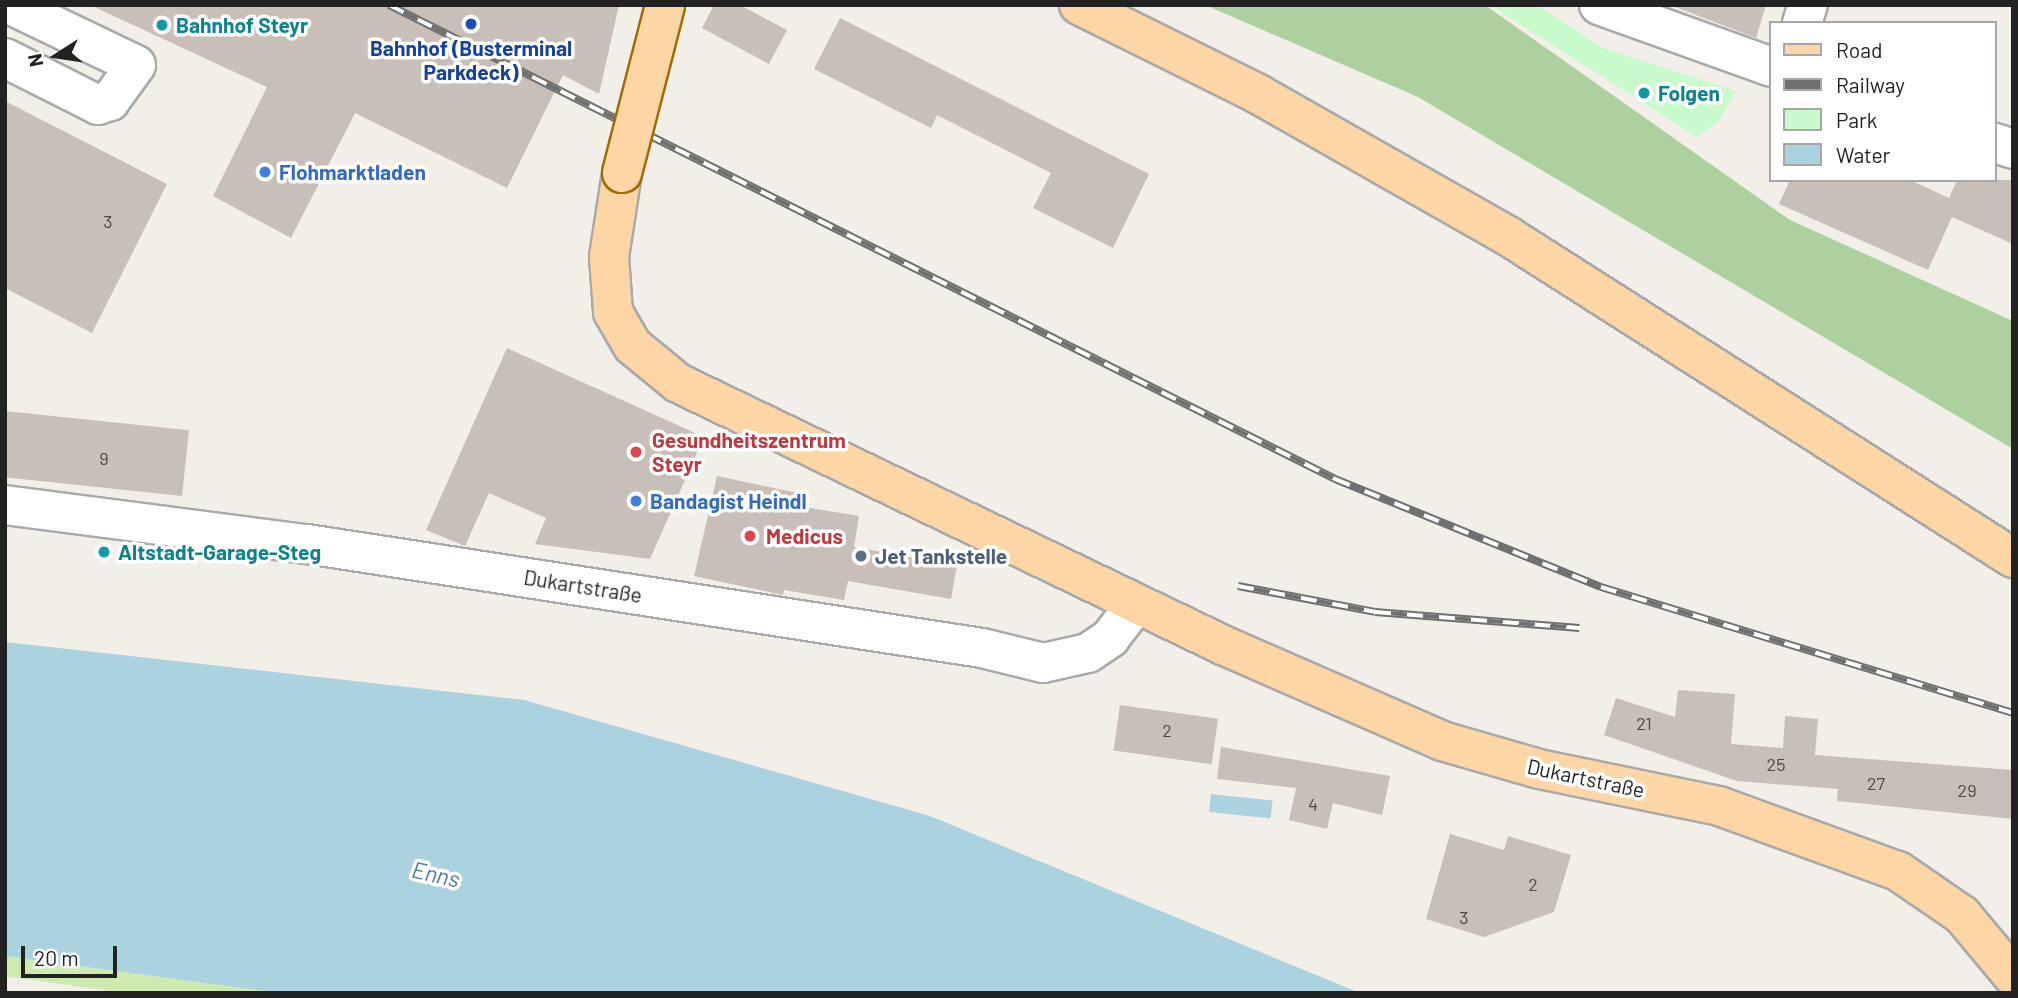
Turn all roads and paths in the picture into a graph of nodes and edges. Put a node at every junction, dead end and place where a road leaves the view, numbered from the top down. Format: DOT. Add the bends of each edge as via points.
graph roads {
  1 [pos="11,5"];
  2 [pos="665,5"];
  3 [pos="1079,5"];
  4 [pos="1598,5"];
  5 [pos="5,58"];
  6 [pos="1770,67"];
  7 [pos="5,505"];
  8 [pos="2013,558"];
  9 [pos="1136,604"];
  10 [pos="2009,960"];
  1 -- 5 [label="street" via="136,65 110,101 99,105"];
  2 -- 9 [label="main road, Dukartstraße, bridge" via="622,173 610,257 613,312 622,331 647,361 678,383"];
  3 -- 8 [label="main road" via="1258,94 1508,236"];
  4 -- 6 [label="street"];
  7 -- 9 [label="street, Dukartstraße" via="307,544 982,648 1044,663 1088,653 1110,638"];
  9 -- 10 [label="main road, Dukartstraße" via="1442,741 1539,769 1719,806 1860,854 1932,891"];
}
